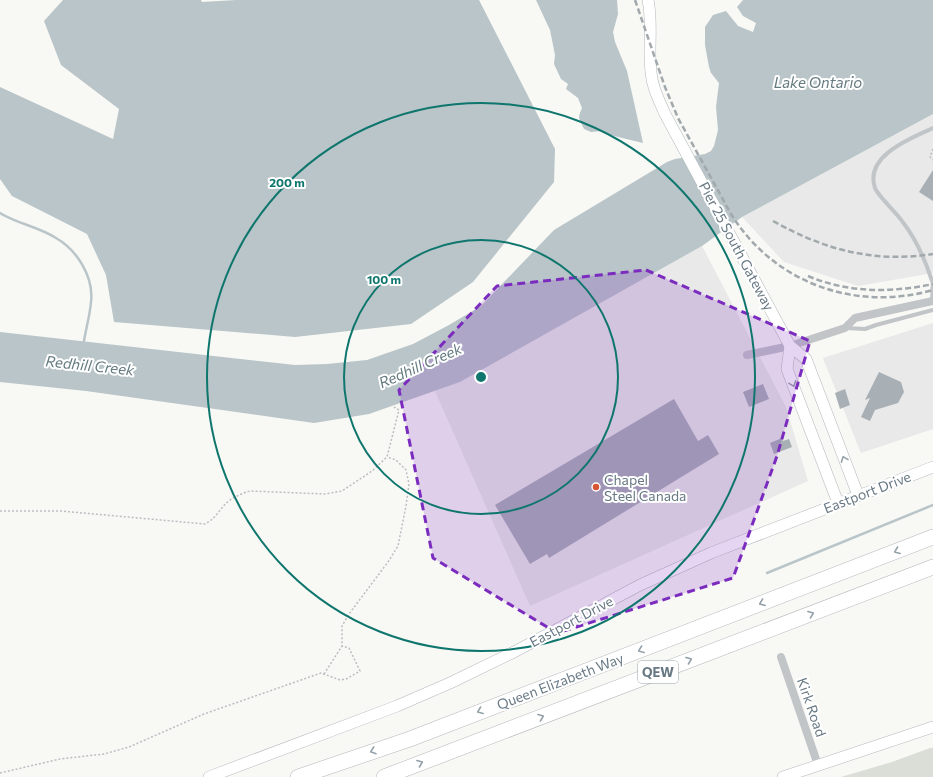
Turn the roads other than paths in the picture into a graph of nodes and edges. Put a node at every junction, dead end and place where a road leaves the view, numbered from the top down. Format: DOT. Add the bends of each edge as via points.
graph roads {
  1 [pos="648,0"];
  2 [pos="933,128"];
  3 [pos="933,280"];
  4 [pos="932,301"];
  5 [pos="933,310"];
  6 [pos="845,328"];
  7 [pos="790,346"];
  8 [pos="748,355"];
  9 [pos="933,467"];
  10 [pos="858,496"];
  11 [pos="838,503"];
  12 [pos="933,537"];
  13 [pos="933,567"];
  14 [pos="781,657"];
  15 [pos="933,727"];
  16 [pos="818,765"];
  17 [pos="209,777"];
  18 [pos="298,777"];
  19 [pos="384,777"];
  20 [pos="783,777"];
  1 -- 7 [label="street, Pier 25 South Gateway" via="650,72 653,86 665,114"];
  2 -- 3 [label="lane" via="890,150 878,163 873,176 875,189 903,222 920,249"];
  3 -- 4 [label="lane"];
  4 -- 6 [label="street" via="855,318"];
  5 -- 6 [label="lane" via="865,329"];
  6 -- 7 [label="street"];
  7 -- 8 [label="street"];
  10 -- 7 [label="street, Pier 25 South Gateway, one-way" via="806,360"];
  7 -- 11 [label="street, one-way" via="787,369"];
  9 -- 10 [label="street, Eastport Drive"];
  10 -- 11 [label="street, Eastport Drive"];
  11 -- 17 [label="street, Eastport Drive" via="711,553 640,585 450,683"];
  12 -- 18 [label="highway, Queen Elizabeth Way / QEW, one-way" via="410,739"];
  19 -- 13 [label="highway, Queen Elizabeth Way / QEW, one-way"];
  14 -- 16 [label="street, Kirk Road"];
  15 -- 16 [label="street"];
  16 -- 20 [label="street"];
}
